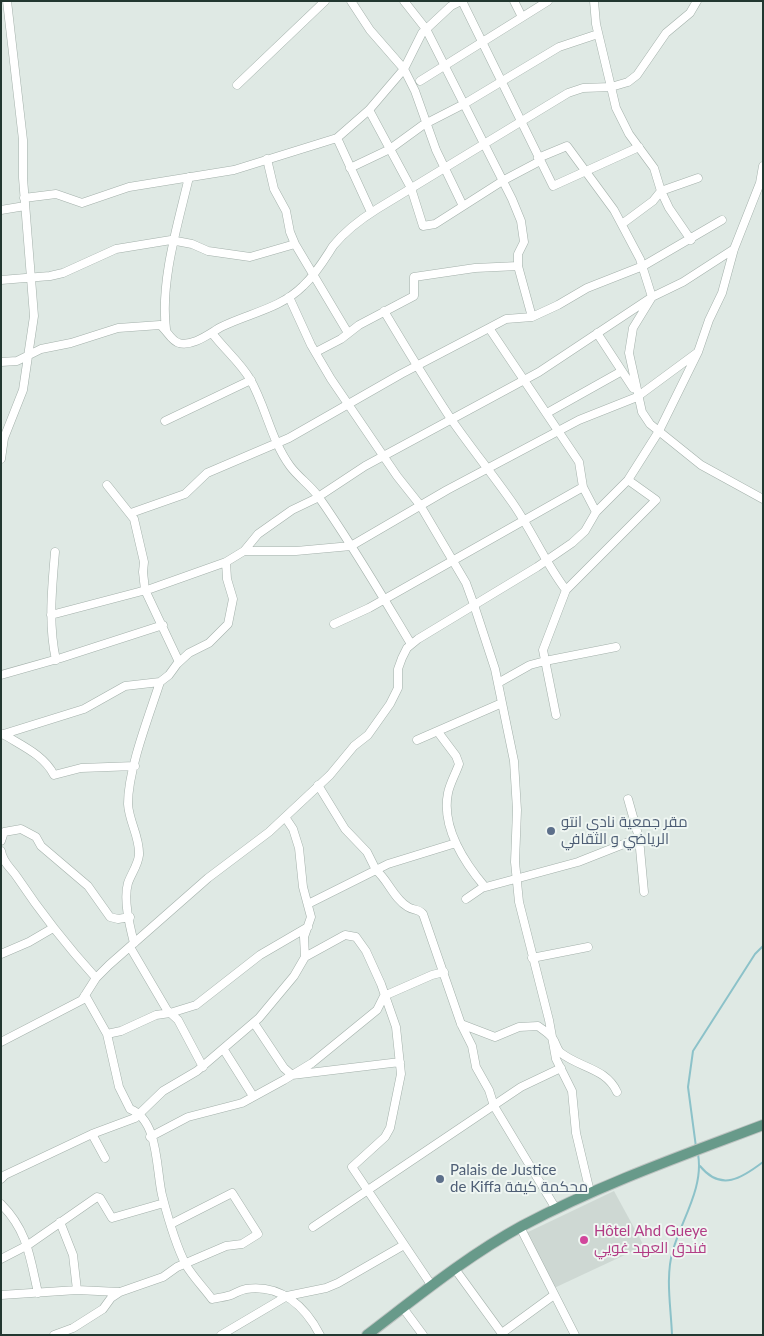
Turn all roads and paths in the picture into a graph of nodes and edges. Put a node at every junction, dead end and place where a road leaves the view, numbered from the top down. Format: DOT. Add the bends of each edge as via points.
graph roads {
  1 [pos="7,1"];
  2 [pos="325,1"];
  3 [pos="351,1"];
  4 [pos="404,1"];
  5 [pos="462,1"];
  6 [pos="514,1"];
  7 [pos="548,1"];
  8 [pos="594,1"];
  9 [pos="698,1"];
  10 [pos="522,17"];
  11 [pos="426,29"];
  12 [pos="598,34"];
  13 [pos="482,43"];
  14 [pos="445,65"];
  15 [pos="404,69"];
  16 [pos="420,82"];
  17 [pos="501,82"];
  18 [pos="237,85"];
  19 [pos="609,87"];
  20 [pos="464,104"];
  21 [pos="369,110"];
  22 [pos="520,121"];
  23 [pos="426,123"];
  24 [pos="337,138"];
  25 [pos="484,144"];
  26 [pos="639,147"];
  27 [pos="390,149"];
  28 [pos="267,159"];
  29 [pos="539,160"];
  30 [pos="763,166"];
  31 [pos="446,167"];
  32 [pos="350,168"];
  33 [pos="586,172"];
  34 [pos="189,177"];
  35 [pos="698,178"];
  36 [pos="504,180"];
  37 [pos="411,188"];
  38 [pos="661,191"];
  39 [pos="24,202"];
  40 [pos="463,206"];
  41 [pos="1,210"];
  42 [pos="371,212"];
  43 [pos="722,220"];
  44 [pos="622,224"];
  45 [pos="174,240"];
  46 [pos="691,240"];
  47 [pos="295,244"];
  48 [pos="734,249"];
  49 [pos="518,266"];
  50 [pos="641,266"];
  51 [pos="314,274"];
  52 [pos="30,278"];
  53 [pos="1,280"];
  54 [pos="289,297"];
  55 [pos="652,297"];
  56 [pos="384,312"];
  57 [pos="532,317"];
  58 [pos="489,328"];
  59 [pos="166,329"];
  60 [pos="212,333"];
  61 [pos="348,333"];
  62 [pos="597,333"];
  63 [pos="316,352"];
  64 [pos="698,352"];
  65 [pos="29,354"];
  66 [pos="1,362"];
  67 [pos="416,366"];
  68 [pos="622,371"];
  69 [pos="251,380"];
  70 [pos="524,380"];
  71 [pos="637,397"];
  72 [pos="347,405"];
  73 [pos="547,413"];
  74 [pos="452,419"];
  75 [pos="165,421"];
  76 [pos="560,430"];
  77 [pos="659,431"];
  78 [pos="278,443"];
  79 [pos="384,456"];
  80 [pos="1,459"];
  81 [pos="488,468"];
  82 [pos="628,480"];
  83 [pos="107,485"];
  84 [pos="583,487"];
  85 [pos="318,496"];
  86 [pos="763,499"];
  87 [pos="420,505"];
  88 [pos="596,512"];
  89 [pos="131,513"];
  90 [pos="524,520"];
  91 [pos="351,546"];
  92 [pos="244,551"];
  93 [pos="54,552"];
  94 [pos="452,560"];
  95 [pos="547,560"];
  96 [pos="226,562"];
  97 [pos="145,590"];
  98 [pos="566,590"];
  99 [pos="385,598"];
  100 [pos="474,605"];
  101 [pos="51,615"];
  102 [pos="334,624"];
  103 [pos="163,625"];
  104 [pos="411,644"];
  105 [pos="616,646"];
  106 [pos="56,660"];
  107 [pos="545,660"];
  108 [pos="179,662"];
  109 [pos="1,675"];
  110 [pos="160,682"];
  111 [pos="498,682"];
  112 [pos="502,702"];
  113 [pos="556,715"];
  114 [pos="438,732"];
  115 [pos="2,735"];
  116 [pos="417,740"];
  117 [pos="135,766"];
  118 [pos="318,785"];
  119 [pos="628,799"];
  120 [pos="285,817"];
  121 [pos="639,838"];
  122 [pos="1,840"];
  123 [pos="456,843"];
  124 [pos="1,851"];
  125 [pos="376,870"];
  126 [pos="517,879"];
  127 [pos="485,887"];
  128 [pos="644,892"];
  129 [pos="466,899"];
  130 [pos="308,904"];
  131 [pos="130,917"];
  132 [pos="308,927"];
  133 [pos="53,928"];
  134 [pos="132,945"];
  135 [pos="588,947"];
  136 [pos="1,954"];
  137 [pos="305,957"];
  138 [pos="532,958"];
  139 [pos="444,972"];
  140 [pos="96,978"];
  141 [pos="85,996"];
  142 [pos="384,996"];
  143 [pos="170,1013"];
  144 [pos="254,1023"];
  145 [pos="462,1024"];
  146 [pos="107,1034"];
  147 [pos="552,1037"];
  148 [pos="1,1042"];
  149 [pos="224,1050"];
  150 [pos="400,1062"];
  151 [pos="203,1067"];
  152 [pos="561,1068"];
  153 [pos="292,1075"];
  154 [pos="617,1092"];
  155 [pos="253,1096"];
  156 [pos="494,1106"];
  157 [pos="140,1113"];
  158 [pos="763,1125"];
  159 [pos="92,1134"];
  160 [pos="150,1137"];
  161 [pos="105,1158"];
  162 [pos="1,1180"];
  163 [pos="368,1191"];
  164 [pos="590,1192"];
  165 [pos="1,1204"];
  166 [pos="164,1204"];
  167 [pos="556,1209"];
  168 [pos="60,1222"];
  169 [pos="171,1224"];
  170 [pos="313,1227"];
  171 [pos="520,1227"];
  172 [pos="28,1245"];
  173 [pos="404,1245"];
  174 [pos="1,1259"];
  175 [pos="186,1265"];
  176 [pos="455,1269"];
  177 [pos="432,1286"];
  178 [pos="77,1290"];
  179 [pos="120,1292"];
  180 [pos="38,1293"];
  181 [pos="1,1295"];
  182 [pos="554,1295"];
  183 [pos="288,1296"];
  184 [pos="403,1308"];
  185 [pos="66,1332"];
  186 [pos="503,1334"];
  187 [pos="54,1335"];
  188 [pos="221,1335"];
  189 [pos="320,1335"];
  190 [pos="367,1335"];
  191 [pos="423,1335"];
  192 [pos="575,1335"];
  1 -- 39 [label="street" via="23,140"];
  2 -- 18 [label="street"];
  3 -- 15 [label="street" via="370,30"];
  4 -- 11 [label="street"];
  5 -- 11 [label="street" via="451,6"];
  5 -- 13 [label="street"];
  6 -- 10 [label="street"];
  7 -- 10 [label="street"];
  8 -- 12 [label="street"];
  9 -- 19 [label="street" via="690,13 666,33 637,76"];
  10 -- 13 [label="street"];
  11 -- 14 [label="street"];
  11 -- 15 [label="street" via="414,45"];
  12 -- 17 [label="street" via="559,47"];
  12 -- 19 [label="street"];
  13 -- 14 [label="street"];
  13 -- 17 [label="street"];
  14 -- 16 [label="street"];
  14 -- 20 [label="street"];
  15 -- 21 [label="street"];
  15 -- 23 [label="street"];
  17 -- 20 [label="street"];
  17 -- 22 [label="street"];
  19 -- 22 [label="street" via="583,88 568,93"];
  19 -- 26 [label="street" via="622,121"];
  20 -- 23 [label="street"];
  20 -- 25 [label="street"];
  21 -- 24 [label="street"];
  21 -- 27 [label="street"];
  22 -- 25 [label="street"];
  22 -- 29 [label="street"];
  23 -- 27 [label="street"];
  23 -- 31 [label="street"];
  24 -- 28 [label="street"];
  24 -- 32 [label="street"];
  25 -- 31 [label="street"];
  25 -- 36 [label="street"];
  26 -- 33 [label="street"];
  26 -- 38 [label="street" via="654,168"];
  27 -- 32 [label="street"];
  27 -- 37 [label="street"];
  28 -- 34 [label="street" via="234,170"];
  28 -- 47 [label="street" via="274,189 286,211"];
  29 -- 33 [label="street" via="567,146"];
  29 -- 33 [label="street" via="553,186"];
  29 -- 36 [label="street"];
  30 -- 48 [label="street" via="760,183"];
  31 -- 37 [label="street"];
  31 -- 40 [label="street"];
  32 -- 42 [label="street"];
  33 -- 44 [label="street"];
  34 -- 39 [label="street" via="115,190 82,203 56,194"];
  34 -- 45 [label="street"];
  35 -- 38 [label="street"];
  36 -- 40 [label="street"];
  36 -- 49 [label="street" via="523,235"];
  37 -- 40 [label="street" via="423,226 435,224"];
  37 -- 42 [label="street"];
  38 -- 44 [label="street" via="653,202"];
  38 -- 46 [label="street"];
  39 -- 41 [label="street"];
  39 -- 52 [label="street"];
  42 -- 51 [label="street" via="334,246"];
  43 -- 46 [label="street"];
  44 -- 50 [label="street"];
  45 -- 47 [label="street" via="208,251 250,257"];
  45 -- 52 [label="street" via="116,249 63,273"];
  45 -- 59 [label="street" via="165,310"];
  46 -- 50 [label="street"];
  47 -- 51 [label="street"];
  48 -- 55 [label="street" via="683,282"];
  48 -- 64 [label="street" via="722,293"];
  49 -- 56 [label="street" via="475,268 414,277 414,296"];
  49 -- 57 [label="street"];
  50 -- 55 [label="street"];
  50 -- 57 [label="street" via="587,288"];
  51 -- 54 [label="street"];
  51 -- 61 [label="street"];
  52 -- 53 [label="street"];
  52 -- 65 [label="street" via="34,316"];
  54 -- 60 [label="street"];
  54 -- 63 [label="street"];
  55 -- 62 [label="street"];
  55 -- 71 [label="street" via="633,328 629,353"];
  56 -- 61 [label="street"];
  56 -- 67 [label="street"];
  57 -- 58 [label="street" via="506,319"];
  58 -- 67 [label="street"];
  58 -- 70 [label="street"];
  59 -- 60 [label="street" via="176,342 182,344"];
  59 -- 65 [label="street" via="160,325 118,328"];
  60 -- 69 [label="street"];
  61 -- 63 [label="street"];
  62 -- 68 [label="street"];
  62 -- 70 [label="street"];
  63 -- 72 [label="street"];
  64 -- 71 [label="street"];
  64 -- 77 [label="street"];
  65 -- 66 [label="street" via="17,361"];
  65 -- 80 [label="street" via="23,390 4,438"];
  67 -- 72 [label="street"];
  67 -- 74 [label="street"];
  68 -- 71 [label="street"];
  68 -- 73 [label="street"];
  69 -- 75 [label="street"];
  69 -- 78 [label="street"];
  70 -- 73 [label="street"];
  70 -- 74 [label="street"];
  71 -- 76 [label="street"];
  71 -- 77 [label="street" via="642,412"];
  72 -- 78 [label="street"];
  72 -- 79 [label="street"];
  73 -- 76 [label="street"];
  74 -- 79 [label="street"];
  74 -- 81 [label="street"];
  76 -- 81 [label="street"];
  76 -- 84 [label="street" via="579,462"];
  77 -- 82 [label="street"];
  77 -- 86 [label="street" via="701,465"];
  78 -- 85 [label="street" via="290,466"];
  78 -- 89 [label="street" via="208,473 186,494"];
  79 -- 85 [label="street"];
  79 -- 87 [label="street"];
  81 -- 87 [label="street"];
  81 -- 90 [label="street"];
  82 -- 88 [label="street"];
  82 -- 98 [label="street" via="656,500"];
  83 -- 89 [label="street"];
  84 -- 88 [label="street"];
  84 -- 90 [label="street"];
  85 -- 91 [label="street"];
  85 -- 92 [label="street" via="258,534"];
  87 -- 91 [label="street"];
  87 -- 94 [label="street"];
  88 -- 95 [label="street" via="585,532"];
  89 -- 97 [label="street" via="143,552"];
  90 -- 94 [label="street"];
  90 -- 95 [label="street"];
  91 -- 92 [label="street"];
  91 -- 99 [label="street"];
  92 -- 96 [label="street"];
  93 -- 101 [label="street"];
  94 -- 99 [label="street"];
  94 -- 100 [label="street"];
  95 -- 98 [label="street"];
  95 -- 100 [label="street"];
  96 -- 97 [label="street"];
  96 -- 108 [label="street" via="233,599 228,624 219,635"];
  97 -- 101 [label="street"];
  97 -- 103 [label="street"];
  98 -- 107 [label="street" via="545,639"];
  99 -- 102 [label="street"];
  99 -- 104 [label="street"];
  100 -- 104 [label="street"];
  100 -- 111 [label="street"];
  101 -- 106 [label="street"];
  103 -- 106 [label="street"];
  103 -- 108 [label="street"];
  104 -- 118 [label="street" via="398,669 398,688 390,704 368,735"];
  105 -- 107 [label="street"];
  106 -- 109 [label="street"];
  107 -- 111 [label="street"];
  107 -- 113 [label="street"];
  108 -- 110 [label="street"];
  110 -- 115 [label="street" via="126,686 84,709"];
  110 -- 117 [label="street"];
  111 -- 112 [label="street"];
  112 -- 114 [label="street"];
  112 -- 126 [label="street" via="514,760"];
  114 -- 116 [label="street"];
  114 -- 123 [label="street" via="459,764 448,791 446,810"];
  115 -- 117 [label="street" via="40,758 54,775 81,768"];
  117 -- 131 [label="street" via="128,801 129,815 139,842 139,858 127,885"];
  118 -- 120 [label="street"];
  118 -- 125 [label="street" via="344,829 366,852"];
  119 -- 121 [label="street"];
  120 -- 130 [label="street" via="299,848"];
  120 -- 134 [label="street" via="208,878"];
  121 -- 126 [label="street" via="578,862"];
  121 -- 128 [label="street"];
  122 -- 131 [label="street" via="4,832 28,831 45,851 88,886 110,917"];
  123 -- 125 [label="street"];
  123 -- 127 [label="street"];
  124 -- 133 [label="street" via="2,860"];
  125 -- 130 [label="street"];
  125 -- 139 [label="street" via="408,907 423,914"];
  126 -- 127 [label="street"];
  126 -- 138 [label="street"];
  127 -- 129 [label="street"];
  130 -- 132 [label="street" via="311,917"];
  131 -- 134 [label="street"];
  132 -- 137 [label="street" via="304,937"];
  132 -- 143 [label="street" via="260,955 196,1005"];
  133 -- 136 [label="street"];
  133 -- 140 [label="street"];
  134 -- 140 [label="street"];
  134 -- 143 [label="street"];
  135 -- 138 [label="street"];
  137 -- 142 [label="street" via="339,937 356,937 366,951"];
  137 -- 144 [label="street" via="294,976"];
  138 -- 147 [label="street"];
  139 -- 142 [label="street"];
  139 -- 145 [label="street"];
  140 -- 141 [label="street"];
  141 -- 146 [label="street"];
  141 -- 148 [label="street"];
  142 -- 150 [label="street" via="396,1027"];
  142 -- 153 [label="street" via="377,1010 312,1063"];
  143 -- 146 [label="street" via="156,1015 121,1032"];
  143 -- 151 [label="street" via="178,1020"];
  144 -- 149 [label="street"];
  144 -- 153 [label="street"];
  145 -- 147 [label="street" via="495,1037 520,1028 538,1026"];
  145 -- 156 [label="street"];
  146 -- 157 [label="street" via="119,1087 130,1109"];
  147 -- 152 [label="street" via="556,1060"];
  147 -- 154 [label="street" via="560,1052 574,1063 587,1066 612,1081"];
  149 -- 151 [label="street"];
  149 -- 155 [label="street"];
  150 -- 153 [label="street"];
  150 -- 163 [label="street" via="401,1074 390,1128 385,1137 352,1168"];
  151 -- 157 [label="street" via="163,1091"];
  152 -- 156 [label="street"];
  152 -- 164 [label="street" via="572,1091 576,1133"];
  153 -- 155 [label="street"];
  155 -- 160 [label="street" via="242,1103 188,1117"];
  156 -- 163 [label="street"];
  156 -- 167 [label="street"];
  157 -- 159 [label="street" via="135,1118"];
  157 -- 160 [label="street"];
  158 -- 164 [label="main road"];
  159 -- 161 [label="street"];
  159 -- 162 [label="street" via="5,1175"];
  160 -- 166 [label="street" via="157,1155"];
  163 -- 170 [label="street"];
  163 -- 173 [label="street"];
  164 -- 167 [label="main road"];
  165 -- 172 [label="street"];
  166 -- 168 [label="street" via="112,1218 98,1197"];
  166 -- 169 [label="street"];
  167 -- 171 [label="main road"];
  168 -- 172 [label="street"];
  168 -- 178 [label="street" via="73,1255"];
  169 -- 175 [label="street"];
  169 -- 175 [label="street" via="232,1192 258,1234 242,1244 226,1246"];
  171 -- 176 [label="main road"];
  171 -- 182 [label="street"];
  172 -- 174 [label="street"];
  172 -- 180 [label="street"];
  173 -- 177 [label="street"];
  173 -- 183 [label="street" via="326,1288"];
  175 -- 179 [label="street"];
  175 -- 183 [label="street" via="212,1299 253,1288"];
  176 -- 177 [label="main road"];
  176 -- 186 [label="street"];
  177 -- 184 [label="main road"];
  178 -- 179 [label="street"];
  178 -- 180 [label="street"];
  179 -- 185 [label="street" via="103,1309"];
  180 -- 181 [label="street"];
  182 -- 186 [label="street"];
  182 -- 192 [label="street"];
  183 -- 188 [label="street"];
  183 -- 189 [label="street" via="297,1302"];
  184 -- 190 [label="main road"];
  184 -- 191 [label="street"];
  185 -- 187 [label="street"];
}
